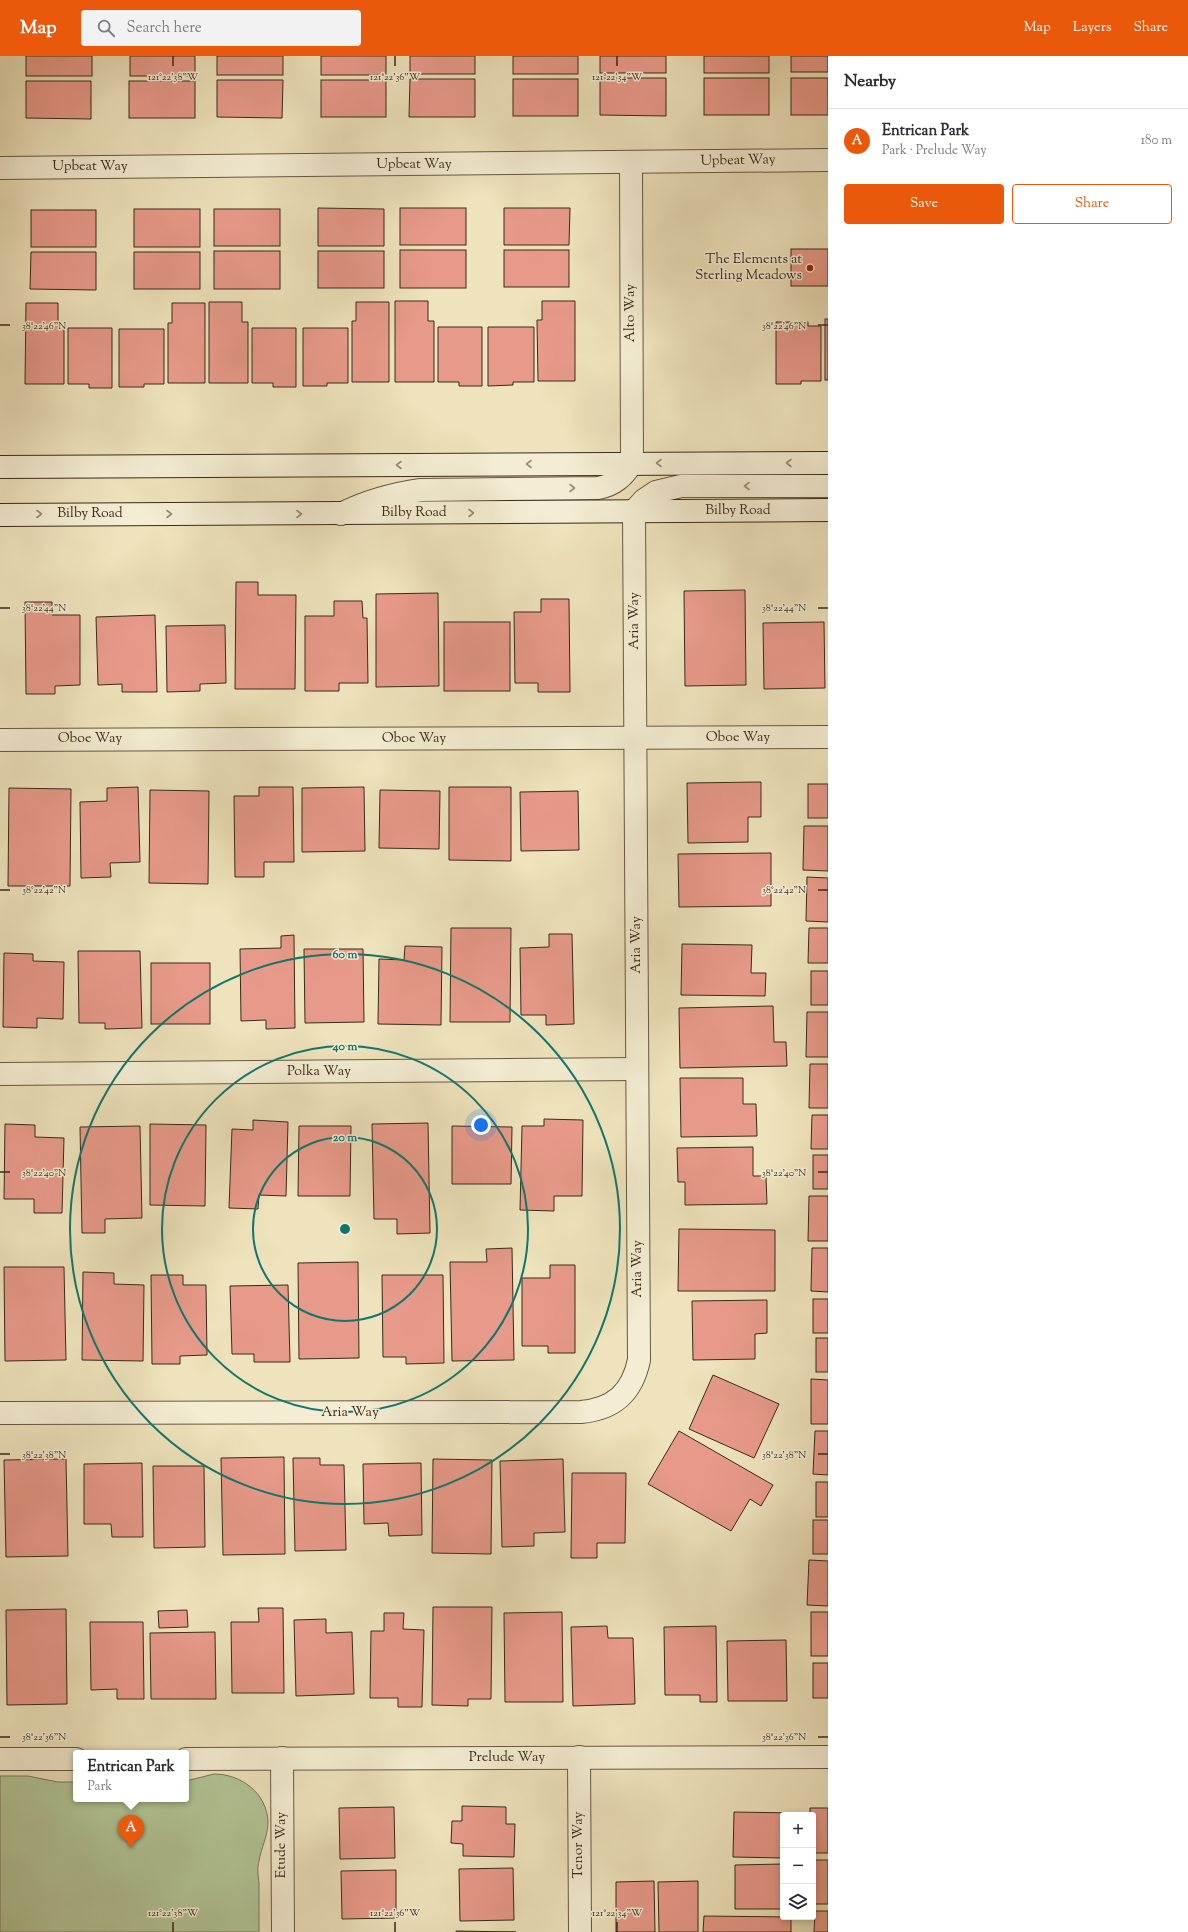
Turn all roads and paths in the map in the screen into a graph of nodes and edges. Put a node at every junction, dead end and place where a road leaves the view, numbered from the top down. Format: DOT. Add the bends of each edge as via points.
graph roads {
  1 [pos="828,160"];
  2 [pos="631,162"];
  3 [pos="0,168"];
  4 [pos="632,463"];
  5 [pos="828,463"];
  6 [pos="0,467"];
  7 [pos="828,486"];
  8 [pos="828,510"];
  9 [pos="634,511"];
  10 [pos="341,514"];
  11 [pos="0,515"];
  12 [pos="828,737"];
  13 [pos="636,738"];
  14 [pos="0,740"];
  15 [pos="637,1069"];
  16 [pos="0,1074"];
  17 [pos="0,1413"];
  18 [pos="579,1757"];
  19 [pos="828,1757"];
  20 [pos="282,1758"];
  21 [pos="0,1759"];
  22 [pos="73,1759"];
  23 [pos="189,1759"];
  24 [pos="282,1932"];
  25 [pos="580,1932"];
  1 -- 2 [label="street, Upbeat Way"];
  2 -- 3 [label="street, Upbeat Way"];
  2 -- 4 [label="street, Alto Way"];
  5 -- 4 [label="street, one-way"];
  4 -- 6 [label="street, one-way"];
  10 -- 4 [label="street, one-way" via="376,498 421,490 598,488 616,482"];
  7 -- 9 [label="street, one-way" via="681,486 656,492"];
  8 -- 9 [label="street, Bilby Road"];
  10 -- 9 [label="street, Bilby Road, one-way"];
  9 -- 13 [label="street, Aria Way"];
  11 -- 10 [label="street, Bilby Road, one-way"];
  12 -- 13 [label="street, Oboe Way"];
  13 -- 14 [label="street, Oboe Way"];
  13 -- 15 [label="street, Aria Way"];
  15 -- 16 [label="street, Polka Way"];
  15 -- 17 [label="street, Aria Way" via="639,1360 630,1386 622,1397 610,1405 596,1411 581,1412"];
  18 -- 19 [label="street, Prelude Way"];
  18 -- 20 [label="street, Prelude Way"];
  18 -- 25 [label="street, Tenor Way"];
  20 -- 23 [label="street, Prelude Way"];
  20 -- 24 [label="street, Etude Way"];
  21 -- 22 [label="street"];
}
